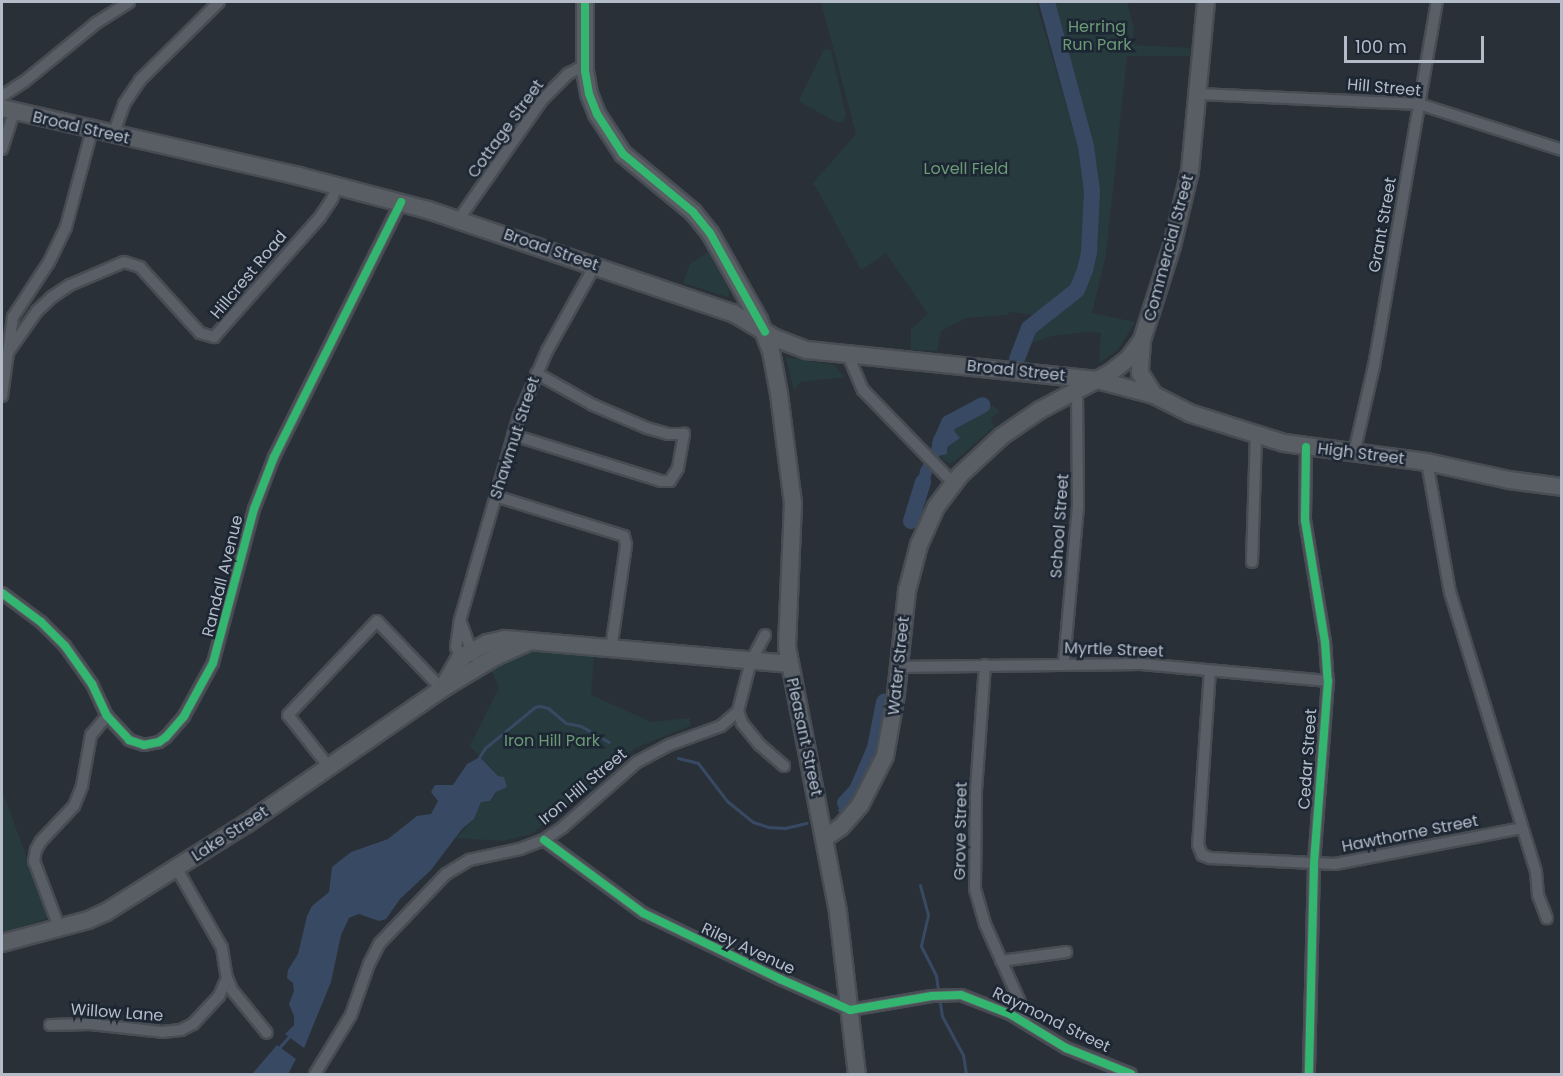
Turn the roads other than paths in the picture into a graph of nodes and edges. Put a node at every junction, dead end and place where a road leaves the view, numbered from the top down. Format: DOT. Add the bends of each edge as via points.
graph roads {
  1 [pos="129,2"];
  2 [pos="219,2"];
  3 [pos="585,2"];
  4 [pos="1206,2"];
  5 [pos="1437,2"];
  6 [pos="585,65"];
  7 [pos="1198,94"];
  8 [pos="2,96"];
  9 [pos="1419,104"];
  10 [pos="8,110"];
  11 [pos="92,130"];
  12 [pos="113,135"];
  13 [pos="2,150"];
  14 [pos="1562,150"];
  15 [pos="337,186"];
  16 [pos="401,202"];
  17 [pos="459,219"];
  18 [pos="595,265"];
  19 [pos="765,332"];
  20 [pos="1142,340"];
  21 [pos="9,351"];
  22 [pos="848,355"];
  23 [pos="536,373"];
  24 [pos="1097,380"];
  25 [pos="1077,391"];
  26 [pos="1154,395"];
  27 [pos="2,396"];
  28 [pos="513,435"];
  29 [pos="1256,435"];
  30 [pos="1306,447"];
  31 [pos="1354,453"];
  32 [pos="1427,462"];
  33 [pos="948,478"];
  34 [pos="1562,487"];
  35 [pos="495,496"];
  36 [pos="1252,562"];
  37 [pos="2,593"];
  38 [pos="765,635"];
  39 [pos="531,641"];
  40 [pos="611,649"];
  41 [pos="467,654"];
  42 [pos="751,661"];
  43 [pos="1065,663"];
  44 [pos="789,664"];
  45 [pos="985,665"];
  46 [pos="899,667"];
  47 [pos="475,670"];
  48 [pos="1210,670"];
  49 [pos="1328,681"];
  50 [pos="442,689"];
  51 [pos="738,711"];
  52 [pos="107,716"];
  53 [pos="784,766"];
  54 [pos="329,767"];
  55 [pos="1522,828"];
  56 [pos="825,838"];
  57 [pos="544,840"];
  58 [pos="1314,864"];
  59 [pos="177,869"];
  60 [pos="636,909"];
  61 [pos="1547,918"];
  62 [pos="59,927"];
  63 [pos="2,943"];
  64 [pos="1066,952"];
  65 [pos="1001,961"];
  66 [pos="227,978"];
  67 [pos="850,1010"];
  68 [pos="1026,1023"];
  69 [pos="50,1025"];
  70 [pos="267,1033"];
  71 [pos="315,1074"];
  72 [pos="857,1074"];
  73 [pos="1131,1074"];
  74 [pos="1309,1074"];
  1 -- 8 [label="street"];
  2 -- 12 [label="street" via="141,80 124,104"];
  3 -- 6 [label="main road"];
  4 -- 7 [label="main road, Commercial Street"];
  5 -- 9 [label="street, Grant Street"];
  6 -- 17 [label="street, Cottage Street" via="568,74 542,100"];
  6 -- 19 [label="main road" via="592,105 613,141 633,164 693,212 711,233"];
  7 -- 9 [label="street, Hill Street"];
  7 -- 20 [label="main road, Commercial Street" via="1180,216"];
  9 -- 14 [label="street, Hill Street"];
  9 -- 31 [label="street, Grant Street" via="1374,366"];
  10 -- 11 [label="main road, Broad Street"];
  10 -- 13 [label="street"];
  11 -- 12 [label="main road, Broad Street"];
  11 -- 21 [label="street" via="66,227 49,262 13,317"];
  12 -- 15 [label="main road, Broad Street"];
  15 -- 16 [label="main road, Broad Street"];
  15 -- 21 [label="street, Hillcrest Road" via="320,217 214,337 200,333 140,267 124,262 52,297 37,311"];
  16 -- 17 [label="main road, Broad Street"];
  16 -- 52 [label="street, Randall Avenue" via="265,478 219,647 198,694 175,728 151,745 129,740"];
  17 -- 18 [label="main road, Broad Street"];
  18 -- 19 [label="main road, Broad Street" via="733,313"];
  18 -- 23 [label="street, Shawmut Street"];
  19 -- 22 [label="main road, Broad Street" via="798,348"];
  19 -- 44 [label="main road, Pleasant Street" via="780,399 794,522 786,623"];
  20 -- 24 [label="main road, Commercial Street" via="1121,365"];
  20 -- 26 [label="main road" via="1140,373"];
  21 -- 27 [label="street"];
  22 -- 24 [label="main road, Broad Street"];
  22 -- 33 [label="street" via="863,390"];
  23 -- 28 [label="street, Shawmut Street"];
  23 -- 28 [label="street" via="593,405 659,432 684,434 682,456 670,481 634,474"];
  24 -- 25 [label="main road, Commercial Street"];
  24 -- 26 [label="main road, High Street"];
  25 -- 33 [label="main road, Commercial Street" via="1020,422"];
  25 -- 43 [label="street, School Street" via="1079,478"];
  26 -- 29 [label="main road, High Street" via="1189,413"];
  28 -- 35 [label="street, Shawmut Street"];
  29 -- 30 [label="main road, High Street"];
  29 -- 36 [label="street"];
  30 -- 31 [label="main road, High Street"];
  30 -- 49 [label="street, Cedar Street" via="1305,520"];
  31 -- 32 [label="main road, High Street"];
  32 -- 34 [label="main road, High Street"];
  32 -- 55 [label="street" via="1450,592"];
  33 -- 46 [label="main road, Water Street" via="919,545 907,591"];
  35 -- 40 [label="street" via="624,536 626,545"];
  35 -- 41 [label="street, Shawmut Street" via="460,620"];
  37 -- 52 [label="street, Randall Avenue" via="65,646 92,684"];
  38 -- 42 [label="street"];
  39 -- 40 [label="main road"];
  39 -- 41 [label="main road" via="496,640"];
  39 -- 47 [label="main road"];
  40 -- 42 [label="main road"];
  41 -- 47 [label="street, Shawmut Street"];
  41 -- 50 [label="main road, Lake Street"];
  42 -- 44 [label="main road"];
  42 -- 51 [label="street"];
  43 -- 45 [label="street, Myrtle Street"];
  43 -- 48 [label="street, Myrtle Street"];
  44 -- 56 [label="main road, Pleasant Street"];
  45 -- 46 [label="street, Myrtle Street"];
  45 -- 65 [label="street, Grove Street" via="976,791 975,889"];
  46 -- 56 [label="main road, Water Street" via="889,744 880,769 853,815"];
  47 -- 50 [label="main road, Lake Street"];
  48 -- 49 [label="street, Myrtle Street"];
  48 -- 58 [label="street, Hawthorne Street" via="1198,844 1202,855"];
  49 -- 58 [label="street, Cedar Street"];
  50 -- 54 [label="main road, Lake Street"];
  50 -- 54 [label="street" via="377,621 288,715"];
  51 -- 53 [label="street" via="742,723 760,745"];
  51 -- 57 [label="street, Iron Hill Street" via="721,726 669,745 637,762"];
  52 -- 62 [label="street" via="91,735 82,786 74,806 36,850 34,861"];
  54 -- 59 [label="main road, Lake Street"];
  55 -- 58 [label="street, Hawthorne Street" via="1335,864"];
  55 -- 61 [label="street"];
  56 -- 67 [label="main road, Pleasant Street"];
  57 -- 60 [label="street, Iron Hill Street"];
  57 -- 71 [label="street, Iron Hill Street" via="469,860 446,874 418,902 373,955 351,1015"];
  58 -- 74 [label="street, Cedar Street"];
  59 -- 62 [label="main road, Lake Street" via="98,916"];
  59 -- 66 [label="street" via="222,948"];
  60 -- 67 [label="street, Riley Avenue"];
  62 -- 63 [label="main road, Lake Street"];
  64 -- 65 [label="street"];
  65 -- 68 [label="street, Grove Street"];
  66 -- 69 [label="street, Willow Lane" via="219,996 181,1030"];
  66 -- 70 [label="street" via="232,990"];
  67 -- 68 [label="street, Raymond Street" via="952,994 970,997"];
  67 -- 72 [label="main road, Pleasant Street"];
  68 -- 73 [label="street, Raymond Street" via="1066,1048"];
}
